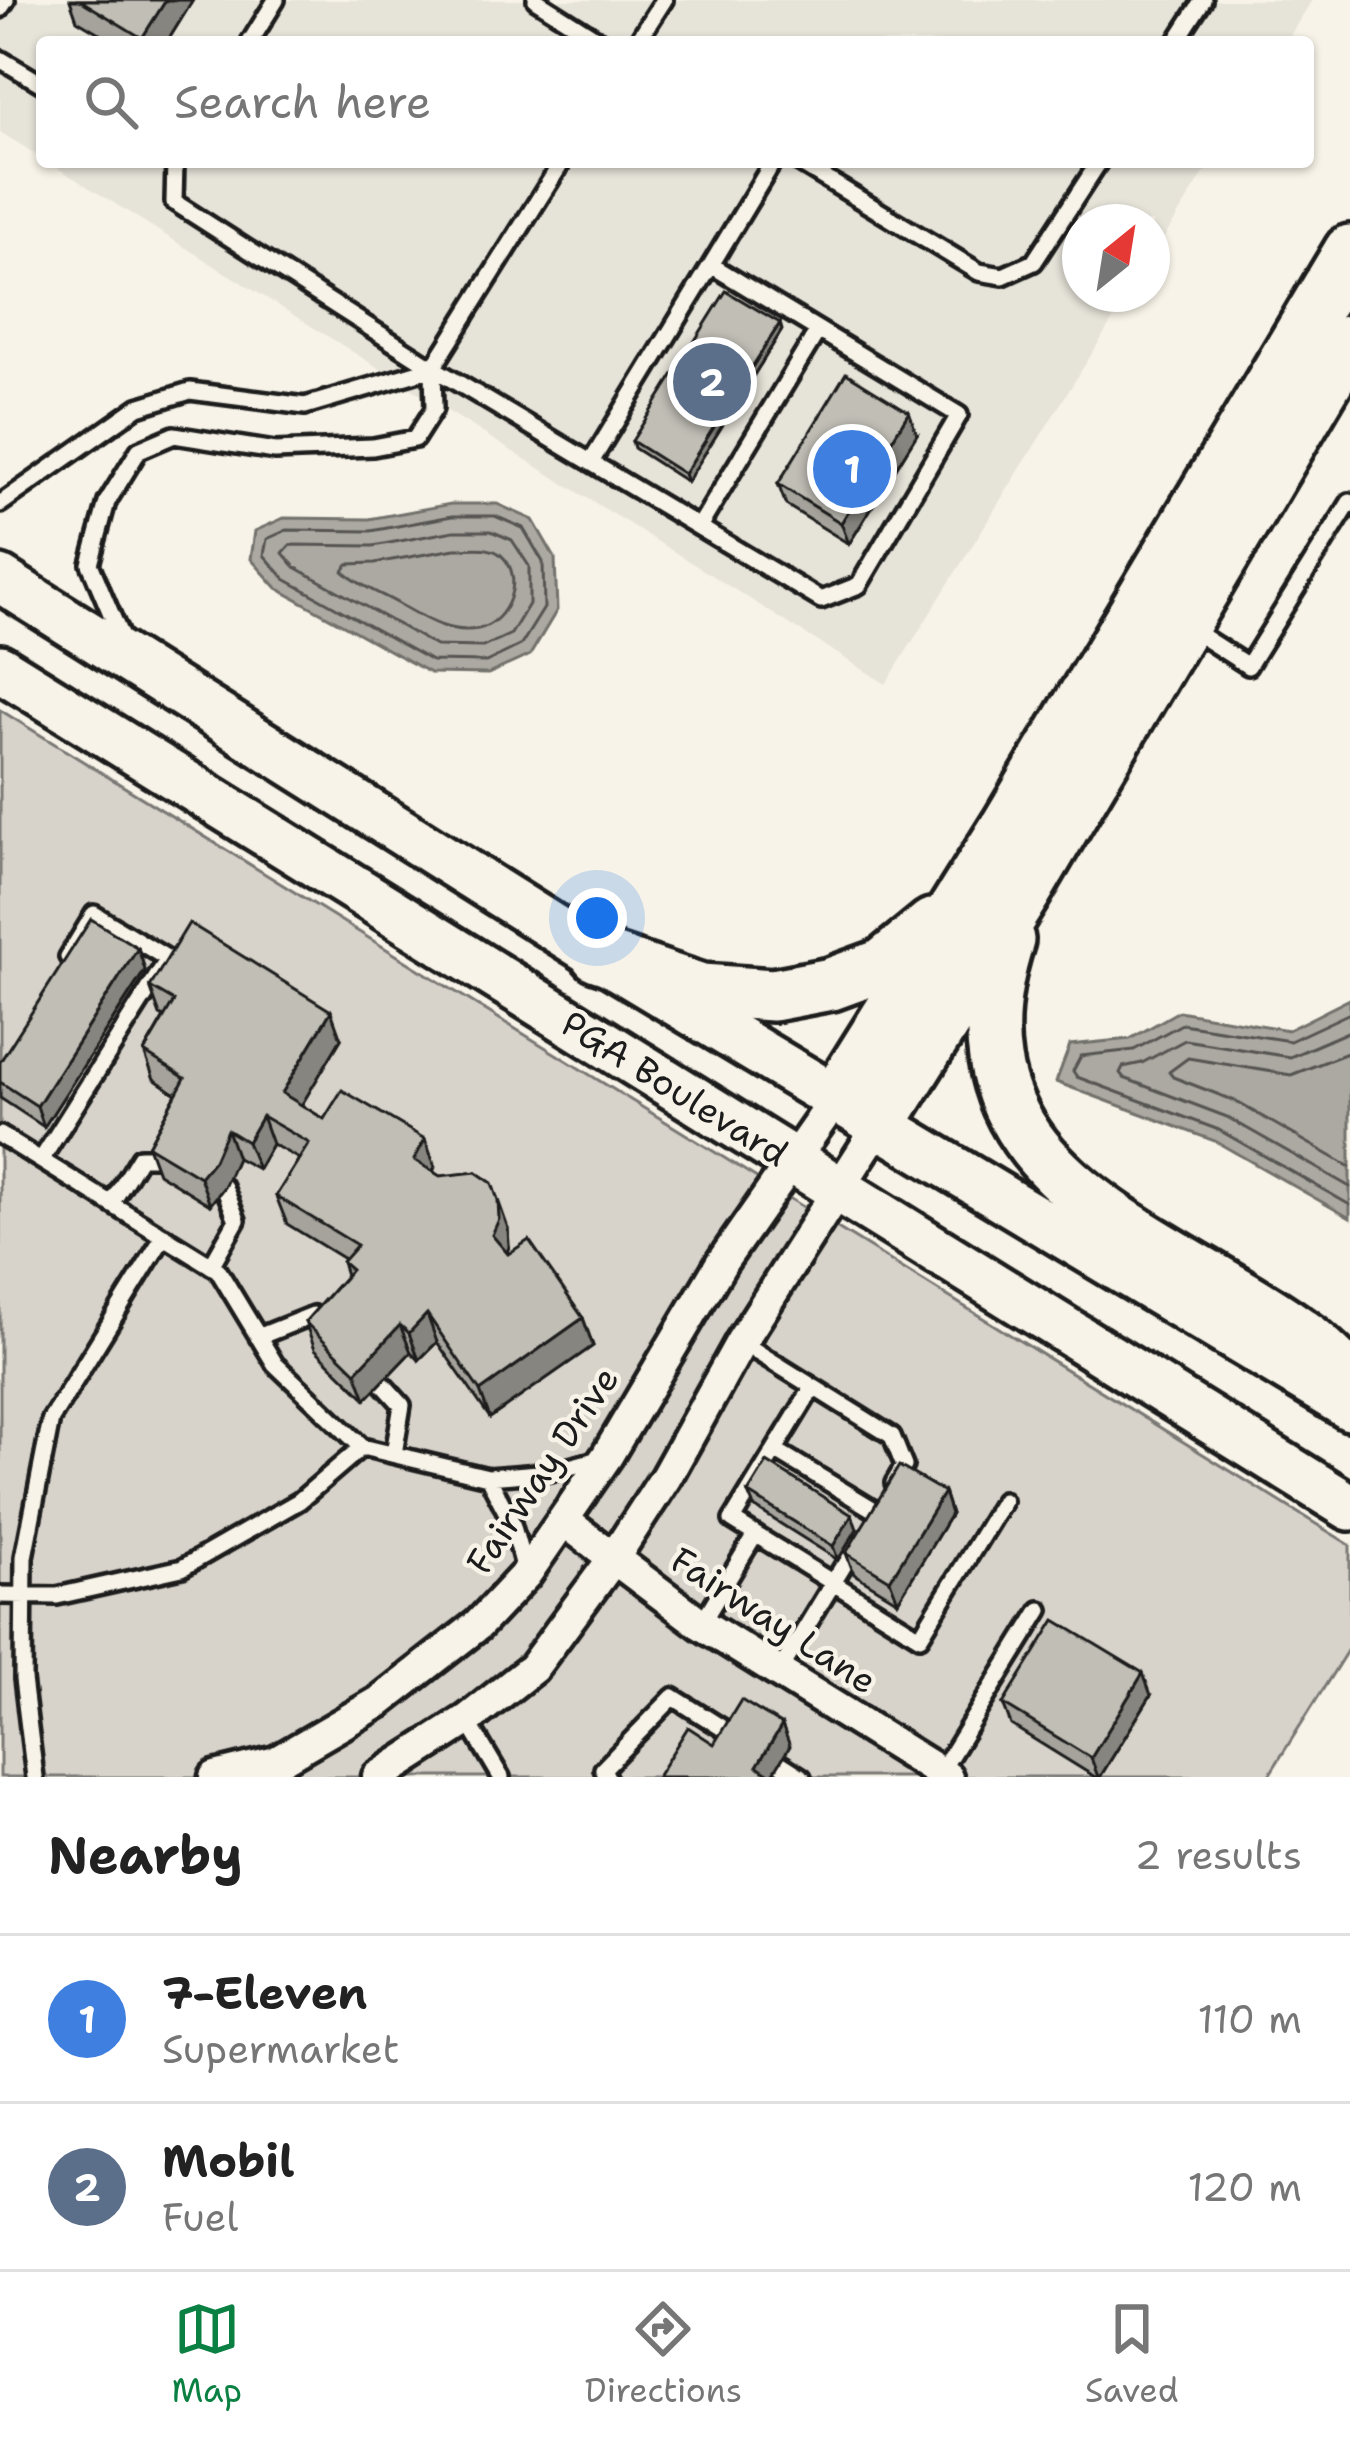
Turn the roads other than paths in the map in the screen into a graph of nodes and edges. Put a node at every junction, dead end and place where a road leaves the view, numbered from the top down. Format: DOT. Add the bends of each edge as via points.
graph roads {
  1 [pos="6,0"];
  2 [pos="276,0"];
  3 [pos="536,0"];
  4 [pos="664,0"];
  5 [pos="1203,0"];
  6 [pos="0,9"];
  7 [pos="254,36"];
  8 [pos="593,36"];
  9 [pos="642,36"];
  10 [pos="1180,36"];
  11 [pos="0,59"];
  12 [pos="36,80"];
  13 [pos="173,168"];
  14 [pos="558,168"];
  15 [pos="769,168"];
  16 [pos="808,168"];
  17 [pos="1095,168"];
  18 [pos="1350,251"];
  19 [pos="711,265"];
  20 [pos="818,330"];
  21 [pos="1346,357"];
  22 [pos="433,368"];
  23 [pos="591,462"];
  24 [pos="1350,502"];
  25 [pos="0,504"];
  26 [pos="699,527"];
  27 [pos="0,579"];
  28 [pos="1181,623"];
  29 [pos="131,661"];
  30 [pos="0,668"];
  31 [pos="1025,892"];
  32 [pos="951,909"];
  33 [pos="597,955"];
  34 [pos="59,971"];
  35 [pos="835,1100"];
  36 [pos="878,1127"];
  37 [pos="0,1135"];
  38 [pos="167,1157"];
  39 [pos="41,1160"];
  40 [pos="790,1160"];
  41 [pos="224,1187"];
  42 [pos="839,1192"];
  43 [pos="112,1204"];
  44 [pos="164,1237"];
  45 [pos="211,1265"];
  46 [pos="330,1332"];
  47 [pos="258,1337"];
  48 [pos="741,1342"];
  49 [pos="1350,1378"];
  50 [pos="382,1383"];
  51 [pos="813,1388"];
  52 [pos="1350,1407"];
  53 [pos="362,1448"];
  54 [pos="775,1450"];
  55 [pos="394,1454"];
  56 [pos="607,1456"];
  57 [pos="488,1477"];
  58 [pos="1003,1501"];
  59 [pos="1350,1507"];
  60 [pos="876,1511"];
  61 [pos="563,1520"];
  62 [pos="755,1535"];
  63 [pos="613,1559"];
  64 [pos="526,1574"];
  65 [pos="833,1583"];
  66 [pos="0,1595"];
  67 [pos="24,1596"];
  68 [pos="1040,1610"];
  69 [pos="701,1624"];
  70 [pos="779,1672"];
  71 [pos="467,1720"];
  72 [pos="738,1738"];
  73 [pos="780,1763"];
  74 [pos="942,1775"];
  75 [pos="35,1777"];
  76 [pos="215,1777"];
  77 [pos="378,1777"];
  78 [pos="501,1777"];
  79 [pos="607,1777"];
  80 [pos="802,1777"];
  1 -- 6 [label="lane"];
  2 -- 7 [label="lane"];
  3 -- 8 [label="lane"];
  4 -- 9 [label="lane"];
  5 -- 10 [label="lane"];
  11 -- 12 [label="lane"];
  13 -- 22 [label="lane" via="174,202"];
  14 -- 22 [label="lane"];
  15 -- 19 [label="lane"];
  16 -- 17 [label="lane" via="979,272 1003,276 1034,262"];
  18 -- 32 [label="highway"];
  19 -- 20 [label="lane"];
  19 -- 23 [label="lane"];
  20 -- 26 [label="lane"];
  20 -- 26 [label="lane" via="958,415 859,585 820,600"];
  21 -- 28 [label="highway"];
  22 -- 23 [label="lane"];
  22 -- 25 [label="lane" via="305,406 190,391 172,396 138,407"];
  22 -- 29 [label="lane" via="434,409 415,439 275,451 174,435 139,450 107,502 90,564"];
  23 -- 26 [label="lane"];
  24 -- 28 [label="lane" via="1248,666"];
  27 -- 29 [label="main road, PGA Boulevard"];
  28 -- 31 [label="highway"];
  29 -- 33 [label="main road, PGA Boulevard"];
  30 -- 40 [label="main road, PGA Boulevard"];
  31 -- 36 [label="highway"];
  31 -- 49 [label="highway" via="996,988 994,1030 1006,1092 1036,1151 1084,1199 1310,1341"];
  32 -- 33 [label="highway" via="884,964 772,995 701,990"];
  32 -- 35 [label="highway"];
  33 -- 35 [label="main road, PGA Boulevard"];
  34 -- 39 [label="lane" via="94,914 168,959"];
  35 -- 36 [label="main road, PGA Boulevard"];
  35 -- 40 [label="street, Fairway Drive"];
  36 -- 42 [label="street"];
  36 -- 52 [label="main road, PGA Boulevard"];
  37 -- 39 [label="lane"];
  38 -- 43 [label="lane" via="140,1157"];
  39 -- 43 [label="lane"];
  40 -- 42 [label="main road, PGA Boulevard"];
  40 -- 56 [label="street, Fairway Drive"];
  41 -- 45 [label="lane" via="237,1220"];
  42 -- 48 [label="street"];
  42 -- 59 [label="main road, PGA Boulevard"];
  43 -- 44 [label="lane"];
  44 -- 45 [label="lane"];
  44 -- 67 [label="lane" via="51,1420 23,1557"];
  45 -- 47 [label="lane"];
  46 -- 47 [label="lane" via="313,1316"];
  47 -- 53 [label="lane" via="275,1364"];
  48 -- 51 [label="lane"];
  48 -- 63 [label="street"];
  50 -- 55 [label="lane" via="402,1405"];
  51 -- 54 [label="lane"];
  51 -- 60 [label="lane" via="892,1436 904,1466"];
  53 -- 55 [label="lane"];
  53 -- 67 [label="lane" via="299,1501 182,1568"];
  54 -- 60 [label="lane"];
  54 -- 62 [label="lane" via="732,1520"];
  55 -- 57 [label="lane"];
  56 -- 57 [label="lane" via="551,1472"];
  56 -- 61 [label="street, Fairway Drive"];
  57 -- 64 [label="lane"];
  58 -- 65 [label="lane" via="920,1637"];
  60 -- 65 [label="lane"];
  61 -- 63 [label="street, Fairway Lane"];
  61 -- 64 [label="street, Fairway Drive"];
  62 -- 65 [label="lane"];
  62 -- 69 [label="lane"];
  63 -- 69 [label="street, Fairway Lane"];
  63 -- 71 [label="street" via="533,1668"];
  64 -- 76 [label="street, Fairway Drive" via="478,1625 379,1702 276,1762"];
  65 -- 70 [label="lane"];
  66 -- 67 [label="lane"];
  67 -- 75 [label="lane" via="23,1679"];
  68 -- 74 [label="lane"];
  69 -- 70 [label="street, Fairway Lane"];
  70 -- 74 [label="street, Fairway Lane"];
  71 -- 77 [label="street"];
  71 -- 78 [label="lane"];
  72 -- 79 [label="lane" via="673,1697 603,1768"];
  73 -- 80 [label="lane"];
}
